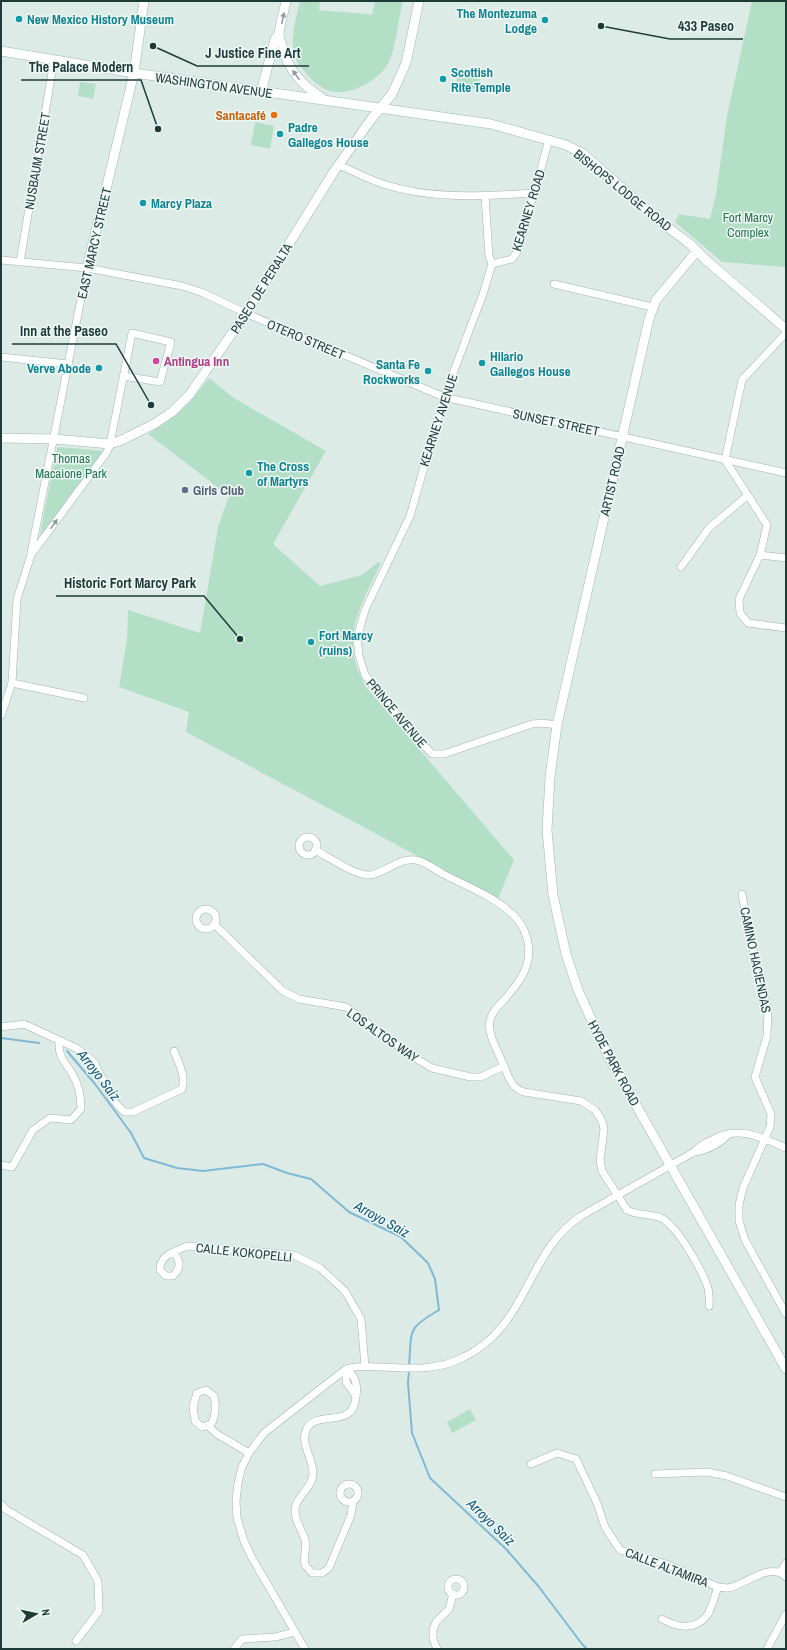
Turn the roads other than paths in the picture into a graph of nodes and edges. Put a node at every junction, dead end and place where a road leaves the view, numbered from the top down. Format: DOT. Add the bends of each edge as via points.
graph roads {
  1 [pos="144,1"];
  2 [pos="286,1"];
  3 [pos="419,1"];
  4 [pos="279,35"];
  5 [pos="1,51"];
  6 [pos="54,60"];
  7 [pos="134,73"];
  8 [pos="261,92"];
  9 [pos="325,100"];
  10 [pos="380,107"];
  11 [pos="549,140"];
  12 [pos="338,165"];
  13 [pos="534,193"];
  14 [pos="485,196"];
  15 [pos="697,251"];
  16 [pos="1,260"];
  17 [pos="20,262"];
  18 [pos="492,264"];
  19 [pos="87,268"];
  20 [pos="554,284"];
  21 [pos="652,307"];
  22 [pos="246,313"];
  23 [pos="786,329"];
  24 [pos="786,333"];
  25 [pos="1,357"];
  26 [pos="68,364"];
  27 [pos="123,376"];
  28 [pos="444,397"];
  29 [pos="622,436"];
  30 [pos="1,438"];
  31 [pos="54,439"];
  32 [pos="110,444"];
  33 [pos="725,460"];
  34 [pos="786,473"];
  35 [pos="747,496"];
  36 [pos="30,555"];
  37 [pos="760,555"];
  38 [pos="786,558"];
  39 [pos="681,567"];
  40 [pos="786,628"];
  41 [pos="357,638"];
  42 [pos="12,683"];
  43 [pos="84,698"];
  44 [pos="1,716"];
  45 [pos="557,725"];
  46 [pos="315,850"];
  47 [pos="742,894"];
  48 [pos="214,924"];
  49 [pos="1,1028"];
  50 [pos="59,1040"];
  51 [pos="174,1051"];
  52 [pos="504,1066"];
  53 [pos="764,1138"];
  54 [pos="786,1148"];
  55 [pos="1,1165"];
  56 [pos="670,1165"];
  57 [pos="617,1196"];
  58 [pos="174,1252"];
  59 [pos="709,1306"];
  60 [pos="786,1314"];
  61 [pos="365,1366"];
  62 [pos="346,1369"];
  63 [pos="786,1369"];
  64 [pos="208,1426"];
  65 [pos="249,1453"];
  66 [pos="530,1464"];
  67 [pos="655,1474"];
  68 [pos="786,1497"];
  69 [pos="353,1501"];
  70 [pos="1,1504"];
  71 [pos="786,1563"];
  72 [pos="780,1572"];
  73 [pos="786,1577"];
  74 [pos="718,1587"];
  75 [pos="453,1594"];
  76 [pos="786,1614"];
  77 [pos="662,1619"];
  78 [pos="295,1632"];
  79 [pos="76,1641"];
  80 [pos="234,1649"];
  81 [pos="305,1649"];
  82 [pos="437,1649"];
  83 [pos="767,1649"];
  1 -- 7 [label="main road, EAST MARCY STREET"];
  4 -- 2 [label="main road, one-way"];
  3 -- 10 [label="main road, PASEO DE PERALTA" via="403,71 392,94"];
  4 -- 8 [label="main road" via="275,39"];
  9 -- 4 [label="main road, one-way" via="305,86 294,73"];
  5 -- 6 [label="main road, WASHINGTON AVENUE"];
  6 -- 7 [label="main road, WASHINGTON AVENUE"];
  6 -- 17 [label="street, NUSBAUM STREET"];
  7 -- 8 [label="main road, WASHINGTON AVENUE"];
  7 -- 19 [label="main road, EAST MARCY STREET"];
  8 -- 9 [label="main road, WASHINGTON AVENUE"];
  9 -- 10 [label="main road, WASHINGTON AVENUE"];
  10 -- 11 [label="main road, BISHOPS LODGE ROAD" via="492,124"];
  10 -- 12 [label="main road, PASEO DE PERALTA"];
  11 -- 13 [label="street, KEARNEY ROAD"];
  11 -- 15 [label="main road, BISHOPS LODGE ROAD" via="582,153"];
  12 -- 14 [label="street" via="398,188"];
  12 -- 22 [label="main road, PASEO DE PERALTA"];
  13 -- 14 [label="street"];
  13 -- 18 [label="street, KEARNEY ROAD" via="517,252 512,259"];
  14 -- 18 [label="street, KEARNEY AVENUE" via="489,256"];
  15 -- 21 [label="main road, ARTIST ROAD"];
  15 -- 23 [label="main road, BISHOPS LODGE ROAD"];
  16 -- 17 [label="street, OTERO STREET"];
  17 -- 19 [label="street, OTERO STREET"];
  18 -- 28 [label="street, KEARNEY AVENUE"];
  19 -- 22 [label="street, OTERO STREET" via="182,286"];
  19 -- 26 [label="street, EAST MARCY STREET"];
  20 -- 21 [label="street"];
  21 -- 29 [label="main road, ARTIST ROAD"];
  22 -- 28 [label="street, OTERO STREET"];
  22 -- 32 [label="main road, PASEO DE PERALTA" via="182,403 154,424"];
  24 -- 33 [label="street" via="742,380"];
  25 -- 26 [label="street"];
  26 -- 31 [label="street, EAST MARCY STREET"];
  27 -- 27 [label="street" via="132,333 171,342 160,382"];
  27 -- 32 [label="street"];
  28 -- 29 [label="street, SUNSET STREET"];
  28 -- 41 [label="street, KEARNEY AVENUE" via="410,516 365,610"];
  29 -- 33 [label="street, SUNSET STREET"];
  29 -- 45 [label="main road, ARTIST ROAD"];
  30 -- 31 [label="main road, PASEO DE PERALTA"];
  31 -- 32 [label="main road, PASEO DE PERALTA"];
  31 -- 36 [label="street, EAST MARCY STREET"];
  36 -- 32 [label="street, one-way"];
  33 -- 34 [label="street, SUNSET STREET"];
  33 -- 35 [label="street"];
  35 -- 37 [label="street" via="767,525"];
  35 -- 39 [label="street" via="708,528"];
  36 -- 42 [label="street, EAST MARCY STREET" via="17,599"];
  37 -- 38 [label="street"];
  37 -- 40 [label="street" via="739,599 740,612 748,623"];
  41 -- 45 [label="street, PRINCE AVENUE" via="365,675 432,754 447,753 532,724 542,722"];
  42 -- 43 [label="street"];
  42 -- 44 [label="street, EAST MARCY STREET"];
  45 -- 56 [label="main road, HYDE PARK ROAD" via="550,777 547,830 553,895 566,954 578,990 607,1054"];
  46 -- 52 [label="street" via="366,875 377,873 403,861 418,861 497,903 516,917 527,941 527,964 520,980 494,1010 490,1020 491,1032"];
  47 -- 53 [label="street, CAMINO HACIENDAS" via="768,1017 767,1036 755,1077 771,1114 770,1127"];
  48 -- 52 [label="street, LOS ALTOS WAY" via="283,991 298,999 346,1007 410,1055 432,1068 481,1077"];
  49 -- 50 [label="street" via="24,1024"];
  50 -- 51 [label="street" via="78,1049 94,1062 113,1100 124,1112 133,1112 182,1089 185,1082"];
  50 -- 55 [label="street" via="58,1052 81,1094 81,1109 71,1120 50,1118 32,1130 12,1166"];
  52 -- 57 [label="street" via="510,1081 520,1091 581,1101 595,1110 604,1129 601,1167"];
  53 -- 54 [label="street"];
  53 -- 56 [label="street" via="748,1133 731,1133 707,1150 694,1152"];
  53 -- 60 [label="street, CAMINO HACIENDAS" via="742,1188 739,1221 745,1240"];
  56 -- 57 [label="street"];
  56 -- 63 [label="main road, HYDE PARK ROAD"];
  57 -- 59 [label="street" via="629,1211 653,1215 675,1230 705,1280"];
  57 -- 61 [label="street" via="576,1220 561,1234 547,1252 511,1316 494,1337 482,1346 462,1358 441,1366 420,1369"];
  58 -- 61 [label="street, CALLE KOKOPELLI" via="188,1246 294,1255 320,1268 345,1291 361,1319"];
  61 -- 62 [label="street"];
  62 -- 65 [label="street" via="267,1430"];
  62 -- 69 [label="street" via="346,1382 356,1396 353,1407 349,1413 338,1418 317,1420 308,1428 305,1436 313,1476 295,1513 306,1542 305,1564 312,1573 322,1573 329,1568 351,1515"];
  64 -- 64 [label="street" via="214,1419 215,1399 212,1393 203,1390 195,1396 194,1418 200,1426"];
  64 -- 65 [label="street"];
  65 -- 78 [label="street" via="238,1483 239,1526 251,1556"];
  66 -- 74 [label="street, CALLE ALTAMIRA" via="557,1453 576,1458 597,1503 605,1528 620,1550 666,1564"];
  67 -- 68 [label="street" via="708,1472"];
  70 -- 79 [label="street" via="5,1509 83,1555 98,1581 99,1611"];
  71 -- 72 [label="street"];
  72 -- 73 [label="street"];
  72 -- 74 [label="street, CALLE ALTAMIRA" via="767,1572 728,1588"];
  74 -- 77 [label="street, CALLE ALTAMIRA" via="708,1614 689,1627 673,1626"];
  75 -- 82 [label="street" via="450,1609 436,1622 432,1630"];
  76 -- 83 [label="street"];
  78 -- 80 [label="street" via="275,1637 242,1639"];
  78 -- 81 [label="street"];
}
